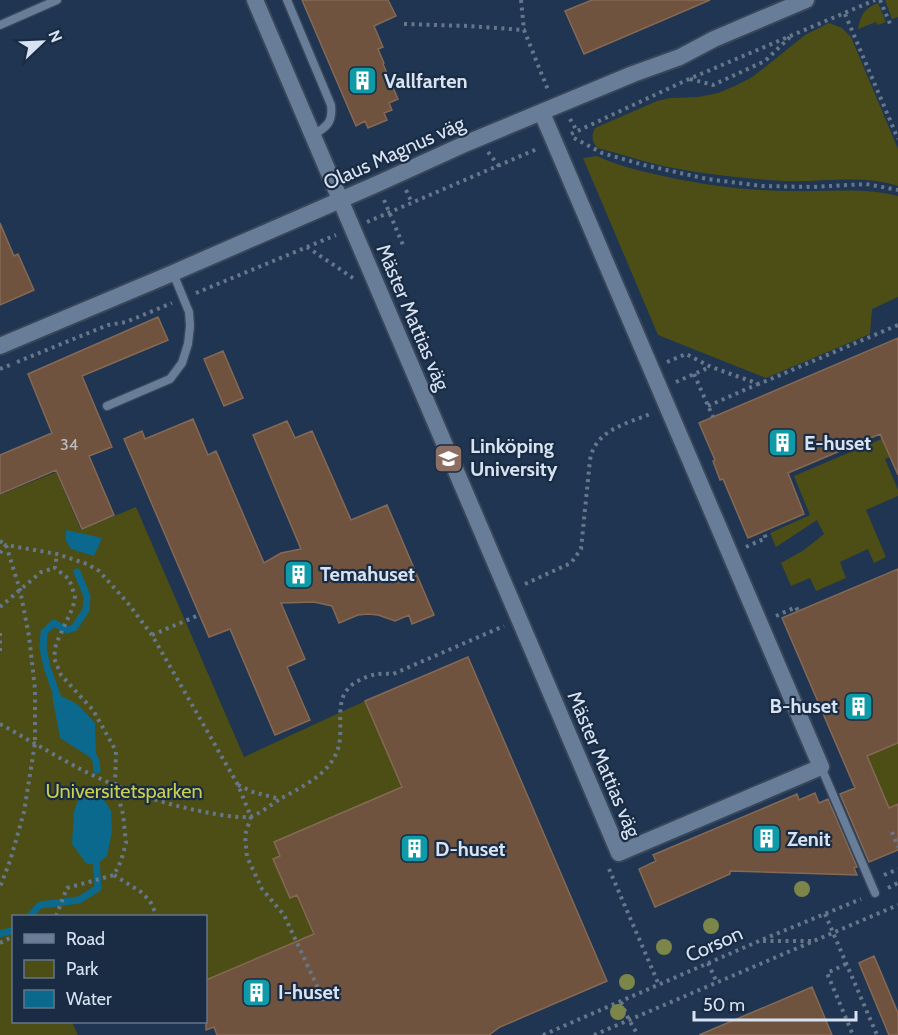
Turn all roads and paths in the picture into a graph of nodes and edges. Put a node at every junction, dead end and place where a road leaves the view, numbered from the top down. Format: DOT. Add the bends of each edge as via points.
graph roads {
  1 [pos="57,0"];
  2 [pos="255,0"];
  3 [pos="287,0"];
  4 [pos="521,0"];
  5 [pos="806,0"];
  6 [pos="875,0"];
  7 [pos="880,0"];
  8 [pos="845,14"];
  9 [pos="404,24"];
  10 [pos="0,25"];
  11 [pos="891,26"];
  12 [pos="524,30"];
  13 [pos="792,35"];
  14 [pos="689,79"];
  15 [pos="563,104"];
  16 [pos="542,113"];
  17 [pos="577,131"];
  18 [pos="313,135"];
  19 [pos="898,139"];
  20 [pos="554,141"];
  21 [pos="487,150"];
  22 [pos="499,166"];
  23 [pos="404,185"];
  24 [pos="898,190"];
  25 [pos="340,199"];
  26 [pos="412,203"];
  27 [pos="389,213"];
  28 [pos="352,228"];
  29 [pos="403,245"];
  30 [pos="306,247"];
  31 [pos="173,273"];
  32 [pos="358,282"];
  33 [pos="184,298"];
  34 [pos="898,325"];
  35 [pos="0,346"];
  36 [pos="711,367"];
  37 [pos="0,369"];
  38 [pos="694,374"];
  39 [pos="656,381"];
  40 [pos="759,384"];
  41 [pos="106,406"];
  42 [pos="708,406"];
  43 [pos="667,407"];
  44 [pos="713,417"];
  45 [pos="763,531"];
  46 [pos="0,541"];
  47 [pos="6,544"];
  48 [pos="744,548"];
  49 [pos="0,553"];
  50 [pos="57,554"];
  51 [pos="55,568"];
  52 [pos="20,590"];
  53 [pos="507,591"];
  54 [pos="0,607"];
  55 [pos="798,612"];
  56 [pos="199,615"];
  57 [pos="774,617"];
  58 [pos="519,620"];
  59 [pos="0,633"];
  60 [pos="152,634"];
  61 [pos="0,654"];
  62 [pos="0,724"];
  63 [pos="35,743"];
  64 [pos="821,767"];
  65 [pos="115,785"];
  66 [pos="238,785"];
  67 [pos="280,799"];
  68 [pos="250,817"];
  69 [pos="892,832"];
  70 [pos="898,847"];
  71 [pos="898,869"];
  72 [pos="114,875"];
  73 [pos="884,875"];
  74 [pos="898,883"];
  75 [pos="0,887"];
  76 [pos="875,893"];
  77 [pos="898,905"];
  78 [pos="825,914"];
  79 [pos="56,915"];
  80 [pos="157,915"];
  81 [pos="834,933"];
  82 [pos="759,940"];
  83 [pos="815,941"];
  84 [pos="708,963"];
  85 [pos="847,964"];
  86 [pos="717,983"];
  87 [pos="324,1001"];
  88 [pos="621,1002"];
  89 [pos="629,1020"];
  90 [pos="543,1035"];
  91 [pos="594,1035"];
  92 [pos="638,1035"];
  93 [pos="853,1035"];
  94 [pos="877,1035"];
  1 -- 10 [label="lane"];
  2 -- 18 [label="street, Mäster Mattias väg"];
  3 -- 18 [label="lane" via="331,105 329,123"];
  4 -- 12 [label="path"];
  5 -- 15 [label="street, Olaus Magnus väg"];
  6 -- 8 [label="path"];
  7 -- 11 [label="path"];
  8 -- 13 [label="path"];
  8 -- 19 [label="path"];
  9 -- 12 [label="path"];
  12 -- 15 [label="path" via="547,90 557,91"];
  13 -- 14 [label="path"];
  13 -- 14 [label="path" via="765,61 713,85"];
  14 -- 17 [label="path"];
  15 -- 16 [label="street, Olaus Magnus väg"];
  15 -- 17 [label="path"];
  16 -- 20 [label="street"];
  16 -- 25 [label="street, Olaus Magnus väg"];
  17 -- 24 [label="path" via="568,136 602,153 707,178 762,186 866,184"];
  18 -- 25 [label="street, Mäster Mattias väg"];
  20 -- 22 [label="path"];
  20 -- 39 [label="street"];
  21 -- 22 [label="path"];
  22 -- 26 [label="path"];
  23 -- 26 [label="path"];
  25 -- 28 [label="street, Mäster Mattias väg"];
  25 -- 31 [label="street, Olaus Magnus väg"];
  26 -- 27 [label="path"];
  27 -- 28 [label="path"];
  27 -- 29 [label="path"];
  28 -- 30 [label="path"];
  28 -- 53 [label="street, Mäster Mattias väg"];
  30 -- 32 [label="path"];
  30 -- 33 [label="path"];
  31 -- 33 [label="lane"];
  31 -- 35 [label="street, Olaus Magnus väg"];
  33 -- 37 [label="path"];
  33 -- 41 [label="lane" via="190,326 182,363 170,379"];
  34 -- 40 [label="path"];
  36 -- 38 [label="path"];
  36 -- 39 [label="path" via="686,354 666,363"];
  36 -- 40 [label="path"];
  38 -- 39 [label="path"];
  38 -- 42 [label="path"];
  39 -- 43 [label="street"];
  40 -- 42 [label="path"];
  42 -- 44 [label="path"];
  43 -- 53 [label="path" via="611,430 595,443 581,549 576,558"];
  43 -- 64 [label="street"];
  45 -- 48 [label="path" via="766,538"];
  46 -- 47 [label="path"];
  47 -- 49 [label="path"];
  47 -- 50 [label="path"];
  47 -- 52 [label="path"];
  50 -- 51 [label="path"];
  50 -- 60 [label="path" via="99,571"];
  51 -- 52 [label="path" via="41,572"];
  51 -- 65 [label="path" via="69,579 75,596 54,658 61,675 93,710 116,751"];
  52 -- 54 [label="path"];
  52 -- 63 [label="path" via="35,689"];
  53 -- 58 [label="street, Mäster Mattias väg"];
  55 -- 57 [label="path" via="796,607"];
  56 -- 60 [label="path"];
  58 -- 64 [label="street, Mäster Mattias väg" via="619,853"];
  58 -- 67 [label="path" via="393,674 378,673 352,684 344,693 341,739 330,765 299,790"];
  59 -- 61 [label="path"];
  60 -- 66 [label="path"];
  62 -- 63 [label="path"];
  63 -- 65 [label="path"];
  63 -- 75 [label="path" via="24,812"];
  64 -- 76 [label="lane"];
  65 -- 68 [label="path" via="173,805"];
  65 -- 72 [label="path" via="126,843"];
  66 -- 67 [label="path"];
  66 -- 68 [label="path"];
  67 -- 68 [label="path"];
  68 -- 87 [label="path" via="245,835 247,857 262,890 284,915"];
  69 -- 70 [label="path"];
  71 -- 73 [label="path"];
  72 -- 79 [label="path" via="67,888"];
  72 -- 80 [label="path" via="141,892"];
  74 -- 76 [label="path, Corson"];
  76 -- 78 [label="path, Corson"];
  77 -- 81 [label="path"];
  78 -- 81 [label="path"];
  78 -- 82 [label="path, Corson"];
  81 -- 83 [label="path"];
  81 -- 85 [label="path"];
  82 -- 83 [label="path"];
  82 -- 84 [label="path, Corson"];
  83 -- 86 [label="path"];
  84 -- 86 [label="path"];
  84 -- 88 [label="path, Corson"];
  85 -- 93 [label="path" via="826,973"];
  85 -- 94 [label="path"];
  86 -- 89 [label="path"];
  88 -- 89 [label="path"];
  88 -- 90 [label="path, Corson"];
  89 -- 91 [label="path"];
  89 -- 92 [label="path"];
}
